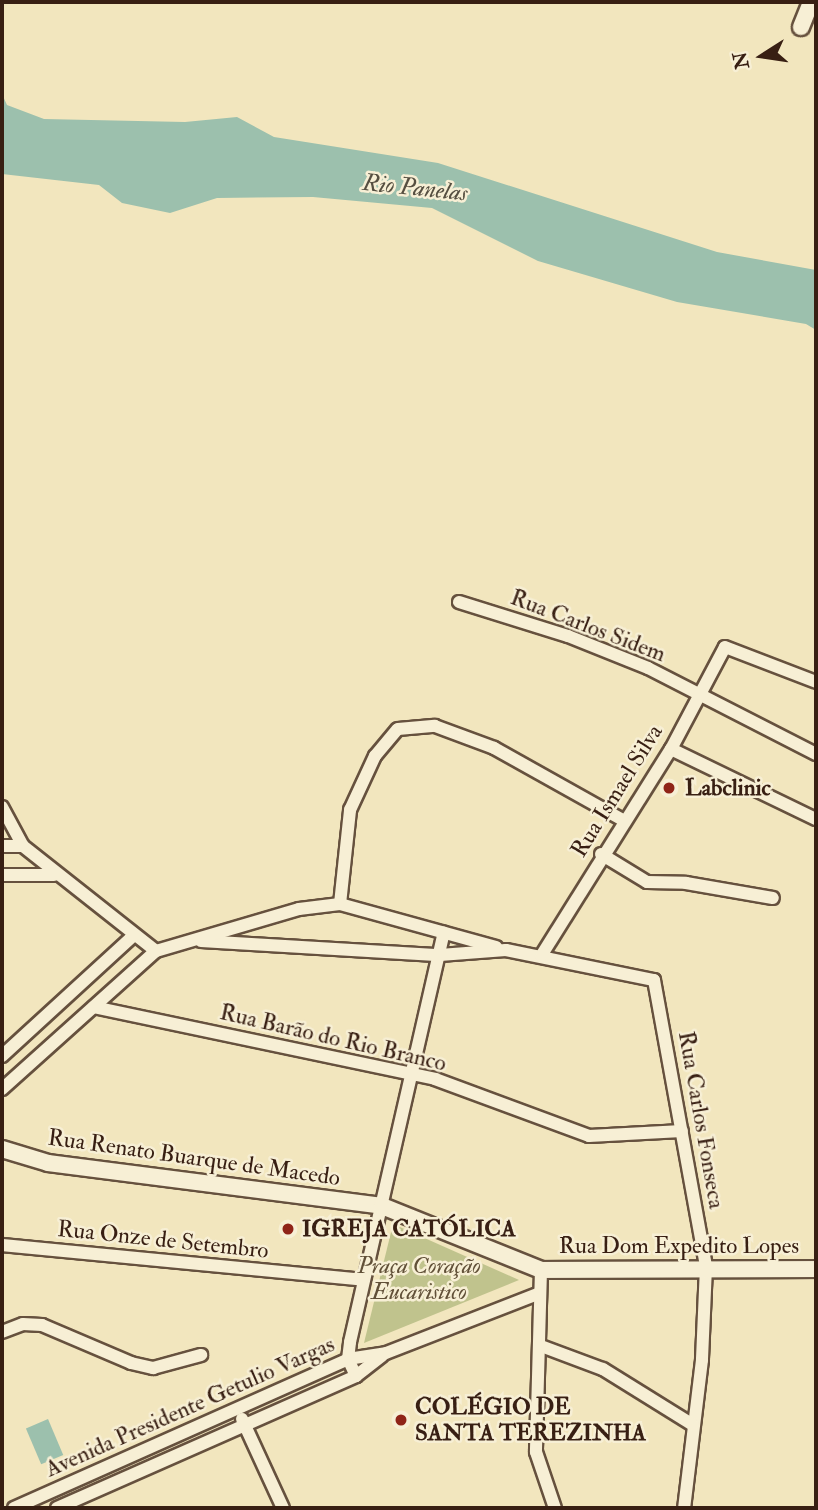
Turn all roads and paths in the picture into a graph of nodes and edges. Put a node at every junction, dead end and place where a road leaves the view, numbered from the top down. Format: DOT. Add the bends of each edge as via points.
graph roads {
  1 [pos="811,2"];
  2 [pos="801,27"];
  3 [pos="459,602"];
  4 [pos="816,682"];
  5 [pos="700,694"];
  6 [pos="671,749"];
  7 [pos="816,754"];
  8 [pos="2,807"];
  9 [pos="623,820"];
  10 [pos="816,820"];
  11 [pos="2,846"];
  12 [pos="23,846"];
  13 [pos="601,854"];
  14 [pos="54,874"];
  15 [pos="2,875"];
  16 [pos="773,898"];
  17 [pos="340,904"];
  18 [pos="444,933"];
  19 [pos="134,935"];
  20 [pos="201,941"];
  21 [pos="506,950"];
  22 [pos="156,951"];
  23 [pos="440,955"];
  24 [pos="541,956"];
  25 [pos="94,1007"];
  26 [pos="2,1056"];
  27 [pos="412,1074"];
  28 [pos="2,1089"];
  29 [pos="682,1131"];
  30 [pos="2,1149"];
  31 [pos="382,1206"];
  32 [pos="2,1245"];
  33 [pos="706,1267"];
  34 [pos="816,1269"];
  35 [pos="541,1270"];
  36 [pos="363,1280"];
  37 [pos="540,1293"];
  38 [pos="2,1332"];
  39 [pos="541,1346"];
  40 [pos="386,1353"];
  41 [pos="201,1354"];
  42 [pos="348,1359"];
  43 [pos="356,1376"];
  44 [pos="238,1409"];
  45 [pos="693,1425"];
  46 [pos="245,1426"];
  47 [pos="14,1508"];
  48 [pos="57,1508"];
  49 [pos="283,1508"];
  50 [pos="555,1508"];
  51 [pos="684,1508"];
  1 -- 2 [label="street"];
  3 -- 5 [label="street, Rua Carlos Sidem" via="568,636"];
  4 -- 5 [label="street, Rua Ismael Silva" via="725,647"];
  5 -- 6 [label="street, Rua Ismael Silva"];
  5 -- 7 [label="street, Rua Carlos Sidem"];
  6 -- 9 [label="street, Rua Ismael Silva"];
  6 -- 10 [label="street"];
  8 -- 12 [label="street"];
  9 -- 13 [label="street, Rua Ismael Silva"];
  9 -- 17 [label="street" via="494,748 435,726 398,729 376,756 350,810"];
  11 -- 12 [label="street"];
  12 -- 14 [label="street"];
  13 -- 16 [label="street" via="647,882 686,883"];
  13 -- 24 [label="street, Rua Ismael Silva"];
  14 -- 15 [label="street"];
  14 -- 19 [label="street"];
  17 -- 18 [label="street"];
  17 -- 20 [label="street" via="299,909"];
  18 -- 21 [label="street"];
  18 -- 23 [label="street"];
  19 -- 22 [label="street"];
  19 -- 26 [label="street"];
  20 -- 22 [label="street"];
  20 -- 23 [label="street"];
  21 -- 23 [label="street"];
  21 -- 24 [label="street"];
  22 -- 25 [label="street"];
  23 -- 27 [label="street"];
  24 -- 29 [label="street, Rua Carlos Fonseca" via="654,980"];
  25 -- 27 [label="street, Rua Barão do Rio Branco"];
  25 -- 28 [label="street"];
  27 -- 29 [label="street, Rua Barão do Rio Branco" via="589,1136"];
  27 -- 31 [label="street"];
  29 -- 33 [label="street, Rua Carlos Fonseca"];
  30 -- 31 [label="street, Rua Renato Buarque de Macedo" via="48,1163"];
  31 -- 35 [label="street, Rua Renato Buarque de Macedo"];
  31 -- 36 [label="street"];
  32 -- 36 [label="street, Rua Onze de Setembro"];
  33 -- 34 [label="street, Rua Dom Expedito Lopes"];
  33 -- 35 [label="street, Rua Dom Expedito Lopes"];
  33 -- 45 [label="street, Rua Carlos Fonseca" via="702,1360"];
  35 -- 37 [label="street"];
  36 -- 42 [label="street"];
  37 -- 39 [label="street"];
  37 -- 40 [label="street, Avenida Presidente Getulio Vargas"];
  38 -- 41 [label="street" via="23,1324 42,1325 153,1368"];
  39 -- 45 [label="street" via="603,1369"];
  39 -- 50 [label="street" via="536,1452"];
  40 -- 42 [label="street, Avenida Presidente Getulio Vargas"];
  40 -- 43 [label="street, Avenida Presidente Getulio Vargas"];
  42 -- 43 [label="street"];
  42 -- 44 [label="street, Avenida Presidente Getulio Vargas"];
  43 -- 46 [label="street, Avenida Presidente Getulio Vargas"];
  44 -- 46 [label="street"];
  44 -- 47 [label="street, Avenida Presidente Getulio Vargas"];
  45 -- 51 [label="street, Rua Carlos Fonseca"];
  46 -- 48 [label="street, Avenida Presidente Getulio Vargas"];
  46 -- 49 [label="street"];
}
